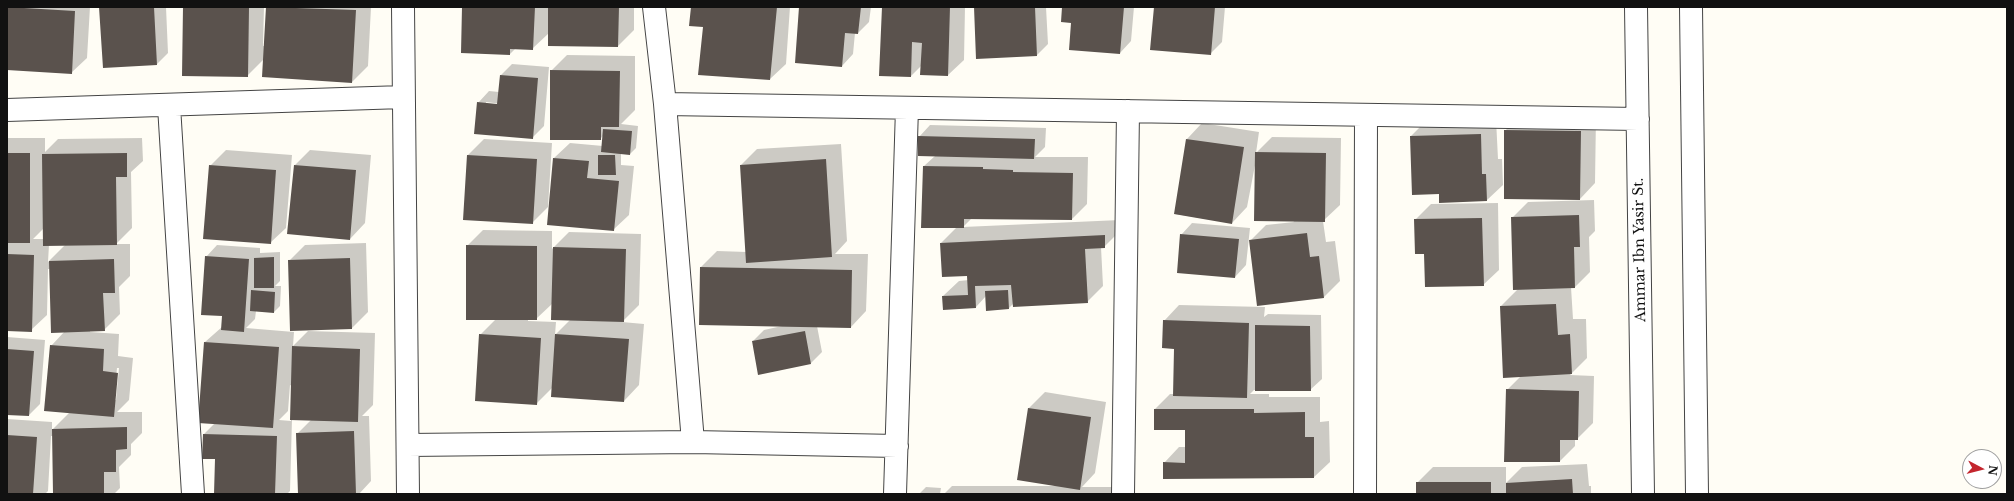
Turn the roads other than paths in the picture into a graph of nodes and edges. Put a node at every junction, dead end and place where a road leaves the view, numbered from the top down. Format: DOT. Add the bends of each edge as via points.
graph roads {
  1 [pos="403,7"];
  2 [pos="654,7"];
  3 [pos="1636,7"];
  4 [pos="1691,7"];
  5 [pos="403,97"];
  6 [pos="665,104"];
  7 [pos="169,106"];
  8 [pos="907,108"];
  9 [pos="7,110"];
  10 [pos="1128,111"];
  11 [pos="1366,115"];
  12 [pos="1638,119"];
  13 [pos="693,442"];
  14 [pos="408,446"];
  15 [pos="897,446"];
  16 [pos="193,494"];
  17 [pos="408,494"];
  18 [pos="895,494"];
  19 [pos="1123,494"];
  20 [pos="1365,494"];
  21 [pos="1643,494"];
  22 [pos="1697,494"];
  1 -- 5 [label="street"];
  2 -- 6 [label="street"];
  3 -- 12 [label="street, Ammar Ibn Yasir St."];
  4 -- 22 [label="street"];
  5 -- 7 [label="street"];
  5 -- 14 [label="street"];
  6 -- 8 [label="street"];
  6 -- 13 [label="street"];
  7 -- 9 [label="street"];
  7 -- 16 [label="street"];
  8 -- 10 [label="street"];
  8 -- 15 [label="street"];
  10 -- 11 [label="street"];
  10 -- 19 [label="street"];
  11 -- 12 [label="street"];
  11 -- 20 [label="street"];
  12 -- 21 [label="street, Ammar Ibn Yasir St."];
  13 -- 14 [label="street"];
  13 -- 15 [label="street"];
  14 -- 17 [label="street"];
  15 -- 18 [label="street"];
}
